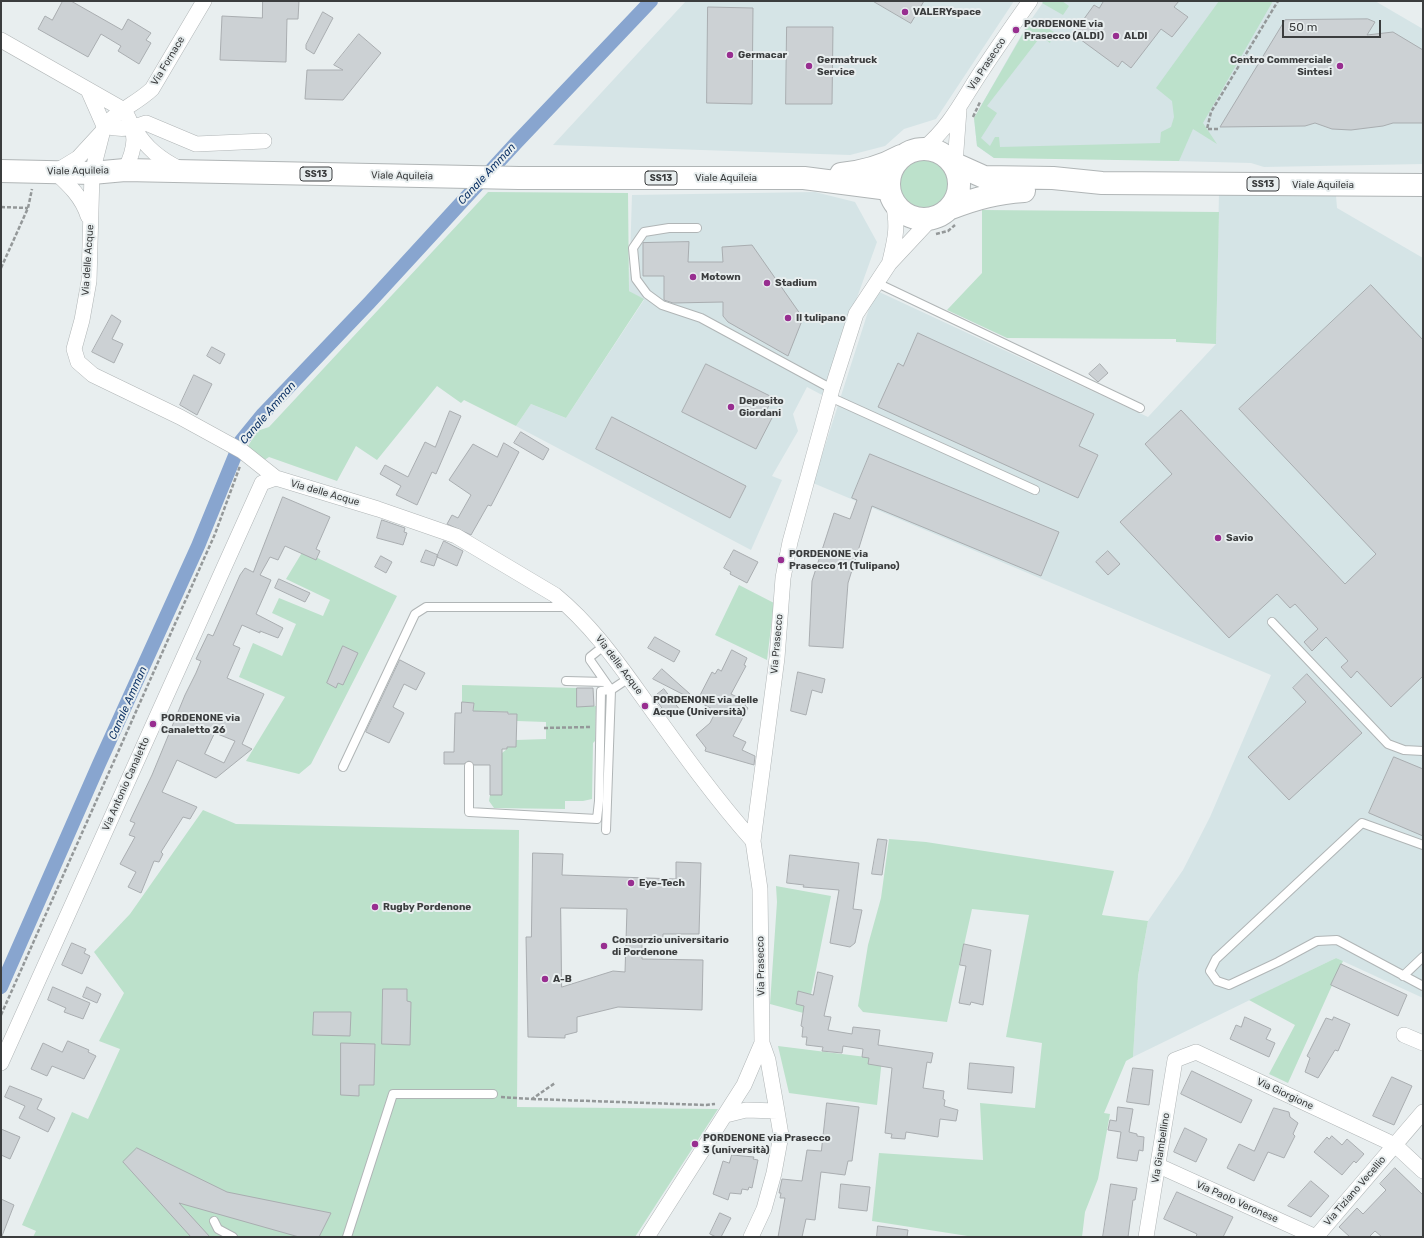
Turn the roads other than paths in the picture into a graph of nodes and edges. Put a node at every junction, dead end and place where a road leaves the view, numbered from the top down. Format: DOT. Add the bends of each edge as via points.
graph roads {
  1 [pos="204,1"];
  2 [pos="1030,1"];
  3 [pos="1,40"];
  4 [pos="152,89"];
  5 [pos="89,92"];
  6 [pos="959,109"];
  7 [pos="124,110"];
  8 [pos="134,128"];
  9 [pos="104,129"];
  10 [pos="264,141"];
  11 [pos="924,148"];
  12 [pos="901,156"];
  13 [pos="954,164"];
  14 [pos="125,170"];
  15 [pos="1,171"];
  16 [pos="184,171"];
  17 [pos="54,172"];
  18 [pos="92,173"];
  19 [pos="804,178"];
  20 [pos="1102,183"];
  21 [pos="1423,185"];
  22 [pos="891,195"];
  23 [pos="951,208"];
  24 [pos="931,218"];
  25 [pos="90,221"];
  26 [pos="697,228"];
  27 [pos="889,264"];
  28 [pos="875,282"];
  29 [pos="831,393"];
  30 [pos="1140,408"];
  31 [pos="269,481"];
  32 [pos="1035,490"];
  33 [pos="569,607"];
  34 [pos="1272,622"];
  35 [pos="604,643"];
  36 [pos="629,678"];
  37 [pos="566,681"];
  38 [pos="605,682"];
  39 [pos="611,690"];
  40 [pos="1423,751"];
  41 [pos="469,766"];
  42 [pos="342,767"];
  43 [pos="606,830"];
  44 [pos="753,841"];
  45 [pos="1423,845"];
  46 [pos="1423,957"];
  47 [pos="1404,976"];
  48 [pos="1423,986"];
  49 [pos="1404,1035"];
  50 [pos="762,1043"];
  51 [pos="1423,1044"];
  52 [pos="1175,1060"];
  53 [pos="1,1063"];
  54 [pos="494,1094"];
  55 [pos="729,1111"];
  56 [pos="777,1111"];
  57 [pos="1423,1112"];
  58 [pos="1395,1145"];
  59 [pos="1159,1166"];
  60 [pos="1423,1172"];
  61 [pos="214,1221"];
  62 [pos="233,1237"];
  63 [pos="347,1237"];
  64 [pos="647,1237"];
  65 [pos="751,1237"];
  66 [pos="1146,1237"];
  67 [pos="1316,1237"];
  1 -- 4 [label="street, Via Fornace"];
  2 -- 6 [label="street, Via Prasecco" via="980,73"];
  3 -- 5 [label="street"];
  4 -- 7 [label="street, Via Fornace" via="140,101"];
  4 -- 8 [label="street"];
  5 -- 7 [label="street"];
  5 -- 9 [label="street"];
  6 -- 11 [label="street, Via Prasecco" via="934,140"];
  6 -- 13 [label="street, Via Prasecco"];
  7 -- 8 [label="street"];
  7 -- 9 [label="street, Via Fornace" via="113,116"];
  8 -- 9 [label="street"];
  8 -- 10 [label="street" via="146,123 196,144"];
  8 -- 14 [label="street" via="131,158"];
  8 -- 16 [label="street" via="149,150"];
  9 -- 17 [label="street, Via Fornace" via="78,158"];
  9 -- 18 [label="street, Via delle Acque"];
  11 -- 12 [label="main road, Viale Aquileia / SS13" via="912,150"];
  11 -- 13 [label="main road, Viale Aquileia / SS13" via="936,150"];
  12 -- 19 [label="main road, Viale Aquileia / SS13" via="865,171"];
  12 -- 22 [label="main road" via="892,171"];
  13 -- 20 [label="main road, Viale Aquileia / SS13" via="984,178 1053,178"];
  13 -- 23 [label="main road" via="960,187"];
  14 -- 16 [label="main road, Viale Aquileia / SS13"];
  14 -- 18 [label="main road, Viale Aquileia / SS13"];
  15 -- 17 [label="main road, Viale Aquileia / SS13"];
  16 -- 19 [label="main road, Viale Aquileia / SS13" via="519,178"];
  17 -- 18 [label="main road, Viale Aquileia / SS13"];
  17 -- 25 [label="street" via="80,199"];
  18 -- 25 [label="street, Via delle Acque"];
  19 -- 22 [label="main road, Viale Aquileia / SS13"];
  20 -- 21 [label="main road, Viale Aquileia / SS13"];
  20 -- 23 [label="main road, Viale Aquileia / SS13" via="1055,190 997,193"];
  22 -- 24 [label="main road, Viale Aquileia / SS13" via="900,210 909,216"];
  22 -- 27 [label="street, Via Prasecco" via="897,234"];
  23 -- 24 [label="main road, Viale Aquileia / SS13" via="942,215"];
  24 -- 27 [label="street, Via Prasecco"];
  25 -- 31 [label="street, Via delle Acque" via="89,281 74,349 78,362 93,375 180,417 246,454"];
  26 -- 29 [label="lane" via="669,228 644,232 633,248 636,279 647,294 662,305 701,318"];
  27 -- 28 [label="street, Via Prasecco"];
  28 -- 29 [label="street, Via Prasecco" via="856,314"];
  28 -- 30 [label="lane"];
  29 -- 32 [label="lane"];
  29 -- 44 [label="street, Via Prasecco" via="790,542 783,578 777,658"];
  31 -- 33 [label="street, Via delle Acque" via="378,509 456,536 541,585"];
  31 -- 53 [label="street, Via Antonio Canaletto"];
  33 -- 35 [label="street, Via delle Acque"];
  33 -- 42 [label="lane" via="426,607 420,610 415,614"];
  34 -- 40 [label="lane" via="1388,744 1404,750"];
  35 -- 36 [label="street, Via delle Acque"];
  35 -- 38 [label="lane" via="590,660"];
  36 -- 39 [label="lane"];
  36 -- 44 [label="street, Via delle Acque" via="705,784"];
  37 -- 38 [label="lane"];
  38 -- 39 [label="lane"];
  39 -- 41 [label="lane" via="601,692 597,819 469,812"];
  39 -- 43 [label="lane"];
  44 -- 50 [label="street, Via Prasecco" via="760,889"];
  45 -- 47 [label="lane" via="1362,823 1216,959 1210,971 1217,981 1229,985 1317,941 1337,940"];
  46 -- 47 [label="lane"];
  47 -- 48 [label="lane"];
  49 -- 51 [label="street"];
  50 -- 55 [label="street, Via Prasecco" via="751,1074"];
  50 -- 56 [label="street, Via Prasecco" via="768,1060"];
  52 -- 58 [label="street, Via Giorgione" via="1196,1052"];
  52 -- 59 [label="street, Via Giambellino"];
  54 -- 63 [label="lane" via="393,1094"];
  55 -- 56 [label="street"];
  55 -- 64 [label="street, Via Prasecco"];
  56 -- 65 [label="street, Via Prasecco" via="781,1135 774,1173 764,1209"];
  57 -- 58 [label="street"];
  58 -- 60 [label="street, Via Giorgione"];
  58 -- 67 [label="street, Via Tiziano Vecellio"];
  59 -- 66 [label="street, Via Giambellino"];
  59 -- 67 [label="street, Via Paolo Veronese"];
  61 -- 62 [label="lane" via="218,1229"];
}
